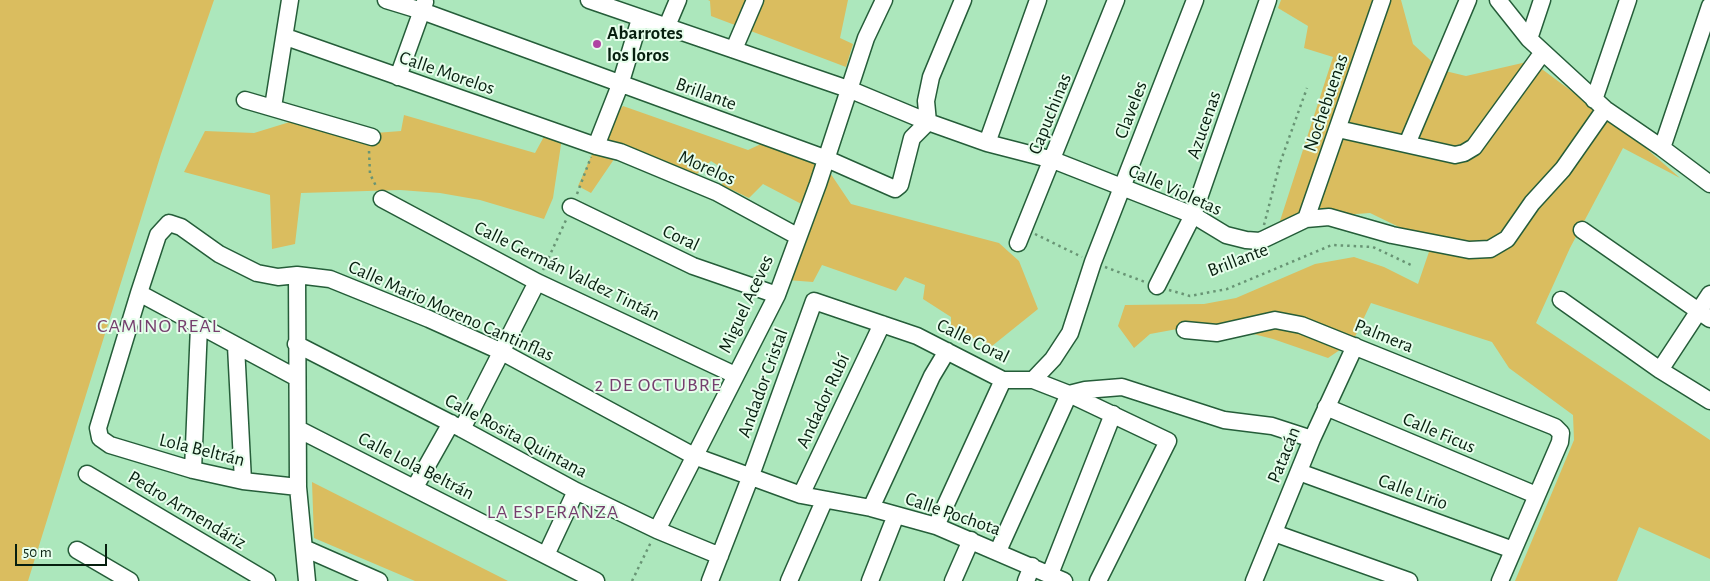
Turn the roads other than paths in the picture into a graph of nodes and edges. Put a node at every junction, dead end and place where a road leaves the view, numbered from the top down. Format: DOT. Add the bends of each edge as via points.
graph roads {
  1 [pos="290,0"];
  2 [pos="386,0"];
  3 [pos="678,0"];
  4 [pos="754,0"];
  5 [pos="884,0"];
  6 [pos="963,0"];
  7 [pos="1038,0"];
  8 [pos="1116,0"];
  9 [pos="1196,0"];
  10 [pos="1268,0"];
  11 [pos="1382,0"];
  12 [pos="1468,0"];
  13 [pos="1498,0"];
  14 [pos="1542,0"];
  15 [pos="1628,0"];
  16 [pos="595,1"];
  17 [pos="424,5"];
  18 [pos="1710,6"];
  19 [pos="640,18"];
  20 [pos="667,26"];
  21 [pos="286,37"];
  22 [pos="1529,39"];
  23 [pos="734,49"];
  24 [pos="1543,52"];
  25 [pos="398,77"];
  26 [pos="620,85"];
  27 [pos="851,90"];
  28 [pos="245,100"];
  29 [pos="1600,105"];
  30 [pos="273,107"];
  31 [pos="928,122"];
  32 [pos="1338,129"];
  33 [pos="372,137"];
  34 [pos="987,143"];
  35 [pos="1407,144"];
  36 [pos="596,146"];
  37 [pos="1662,148"];
  38 [pos="827,159"];
  39 [pos="1053,160"];
  40 [pos="1710,184"];
  41 [pos="1122,187"];
  42 [pos="382,199"];
  43 [pos="572,207"];
  44 [pos="1193,215"];
  45 [pos="1306,219"];
  46 [pos="1582,230"];
  47 [pos="797,236"];
  48 [pos="1022,236"];
  49 [pos="297,275"];
  50 [pos="538,282"];
  51 [pos="1157,286"];
  52 [pos="139,293"];
  53 [pos="1710,294"];
  54 [pos="776,295"];
  55 [pos="1561,300"];
  56 [pos="814,301"];
  57 [pos="1704,316"];
  58 [pos="882,324"];
  59 [pos="199,326"];
  60 [pos="1184,330"];
  61 [pos="296,344"];
  62 [pos="236,346"];
  63 [pos="1355,346"];
  64 [pos="500,351"];
  65 [pos="947,351"];
  66 [pos="1660,370"];
  67 [pos="736,375"];
  68 [pos="297,378"];
  69 [pos="1003,380"];
  70 [pos="1034,380"];
  71 [pos="1069,394"];
  72 [pos="1710,401"];
  73 [pos="1326,407"];
  74 [pos="1113,414"];
  75 [pos="457,426"];
  76 [pos="298,429"];
  77 [pos="1312,439"];
  78 [pos="694,456"];
  79 [pos="193,470"];
  80 [pos="1299,472"];
  81 [pos="87,474"];
  82 [pos="750,478"];
  83 [pos="243,481"];
  84 [pos="298,487"];
  85 [pos="415,487"];
  86 [pos="576,491"];
  87 [pos="801,495"];
  88 [pos="1536,495"];
  89 [pos="824,501"];
  90 [pos="871,508"];
  91 [pos="896,515"];
  92 [pos="936,526"];
  93 [pos="656,530"];
  94 [pos="1274,533"];
  95 [pos="971,540"];
  96 [pos="304,548"];
  97 [pos="78,550"];
  98 [pos="1513,550"];
  99 [pos="998,551"];
  100 [pos="546,555"];
  101 [pos="720,556"];
  102 [pos="1029,574"];
  103 [pos="1057,577"];
  104 [pos="130,581"];
  105 [pos="267,581"];
  106 [pos="307,581"];
  107 [pos="379,581"];
  108 [pos="596,581"];
  109 [pos="710,581"];
  110 [pos="789,581"];
  111 [pos="870,581"];
  112 [pos="953,581"];
  113 [pos="1098,581"];
  114 [pos="1254,581"];
  115 [pos="1409,581"];
  116 [pos="1500,581"];
  1 -- 21 [label="street"];
  2 -- 17 [label="street, Brillante"];
  3 -- 20 [label="street"];
  4 -- 23 [label="street"];
  5 -- 27 [label="street, Miguel Aceves" via="866,38"];
  6 -- 31 [label="street" via="931,77 926,101"];
  7 -- 34 [label="street"];
  8 -- 39 [label="street, Capuchinas"];
  9 -- 41 [label="street, Claveles"];
  10 -- 44 [label="street, Azucenas"];
  11 -- 32 [label="street, Nochebuenas"];
  12 -- 35 [label="street"];
  13 -- 22 [label="street"];
  14 -- 22 [label="street"];
  15 -- 29 [label="street"];
  16 -- 19 [label="street, Calle Violetas"];
  17 -- 25 [label="street"];
  17 -- 26 [label="street, Brillante"];
  18 -- 37 [label="street"];
  19 -- 20 [label="street, Calle Violetas"];
  19 -- 26 [label="street"];
  20 -- 23 [label="street, Calle Violetas"];
  21 -- 25 [label="street, Calle Morelos"];
  21 -- 30 [label="street"];
  22 -- 24 [label="street"];
  23 -- 27 [label="street, Calle Violetas"];
  24 -- 29 [label="street"];
  24 -- 35 [label="street" via="1469,151 1456,155"];
  25 -- 36 [label="street, Calle Morelos"];
  26 -- 36 [label="street"];
  26 -- 38 [label="street, Brillante"];
  27 -- 31 [label="street, Calle Violetas"];
  27 -- 38 [label="street, Miguel Aceves"];
  28 -- 30 [label="street"];
  29 -- 37 [label="street"];
  29 -- 45 [label="street" via="1563,169 1532,203 1507,239 1490,249 1469,250 1392,235 1329,217"];
  30 -- 33 [label="street"];
  31 -- 34 [label="street, Calle Violetas"];
  31 -- 38 [label="street, Brillante" via="912,138 897,189"];
  32 -- 35 [label="street"];
  32 -- 45 [label="street, Nochebuenas"];
  34 -- 39 [label="street, Calle Violetas"];
  36 -- 47 [label="street, Morelos" via="620,152 716,192"];
  37 -- 40 [label="street"];
  38 -- 47 [label="street, Miguel Aceves"];
  39 -- 41 [label="street, Calle Violetas"];
  39 -- 48 [label="street, Capuchinas"];
  41 -- 44 [label="street, Calle Violetas"];
  41 -- 70 [label="street, Claveles" via="1070,333"];
  42 -- 50 [label="street, Calle Germán Valdez Tintán"];
  43 -- 54 [label="street, Coral" via="693,266"];
  44 -- 45 [label="street, Calle Violetas" via="1226,235 1260,241"];
  44 -- 51 [label="street, Azucenas"];
  46 -- 57 [label="street"];
  47 -- 54 [label="street, Miguel Aceves"];
  49 -- 52 [label="street, Calle Mario Moreno Cantinflas" via="278,277 257,273 169,223 158,235"];
  49 -- 61 [label="street"];
  49 -- 64 [label="street, Calle Mario Moreno Cantinflas" via="330,278"];
  50 -- 64 [label="street"];
  50 -- 67 [label="street, Calle Germán Valdez Tintán"];
  52 -- 59 [label="street"];
  52 -- 79 [label="street, Lola Beltrán" via="98,428 100,438 110,445"];
  53 -- 57 [label="street"];
  54 -- 67 [label="street, Miguel Aceves"];
  55 -- 66 [label="street"];
  56 -- 58 [label="street, Calle Coral"];
  56 -- 82 [label="street, Andador Cristal"];
  57 -- 66 [label="street"];
  58 -- 65 [label="street, Calle Coral"];
  58 -- 87 [label="street, Andador Rubí"];
  59 -- 62 [label="street"];
  59 -- 79 [label="street"];
  60 -- 63 [label="street, Palmera" via="1217,333 1275,320 1301,325"];
  61 -- 68 [label="street"];
  61 -- 75 [label="street, Calle Rosita Quintana"];
  62 -- 68 [label="street"];
  62 -- 83 [label="street"];
  63 -- 73 [label="street, Patacán"];
  63 -- 88 [label="street, Palmera" via="1555,428 1561,433 1560,442"];
  64 -- 75 [label="street"];
  64 -- 78 [label="street, Calle Mario Moreno Cantinflas"];
  65 -- 69 [label="street, Calle Coral"];
  65 -- 90 [label="street" via="932,376"];
  66 -- 72 [label="street"];
  67 -- 78 [label="street, Miguel Aceves"];
  68 -- 76 [label="street"];
  69 -- 70 [label="street, Calle Coral"];
  69 -- 92 [label="street"];
  70 -- 71 [label="street, Calle Coral"];
  71 -- 74 [label="street, Calle Coral"];
  71 -- 77 [label="street" via="1122,387 1224,420 1272,426"];
  71 -- 99 [label="street"];
  73 -- 77 [label="street, Patacán"];
  73 -- 88 [label="street, Calle Ficus"];
  74 -- 103 [label="street"];
  74 -- 113 [label="street, Calle Coral" via="1168,442"];
  75 -- 85 [label="street"];
  75 -- 86 [label="street, Calle Rosita Quintana"];
  76 -- 84 [label="street"];
  76 -- 85 [label="street, Calle Lola Beltrán"];
  77 -- 80 [label="street, Patacán"];
  78 -- 82 [label="street, Calle Mario Moreno Cantinflas"];
  78 -- 93 [label="street, Miguel Aceves"];
  79 -- 83 [label="street, Lola Beltrán"];
  80 -- 94 [label="street, Patacán"];
  80 -- 98 [label="street, Calle Lirio"];
  81 -- 105 [label="street, Pedro Armendáriz"];
  82 -- 87 [label="street, Calle Mario Moreno Cantinflas"];
  82 -- 101 [label="street, Andador Cristal"];
  83 -- 84 [label="street, Lola Beltrán"];
  84 -- 96 [label="street"];
  85 -- 100 [label="street, Calle Lola Beltrán"];
  86 -- 93 [label="street, Calle Rosita Quintana"];
  86 -- 100 [label="street"];
  87 -- 89 [label="street, Calle Mario Moreno Cantinflas"];
  88 -- 98 [label="street"];
  89 -- 90 [label="street, Calle Pochota"];
  89 -- 110 [label="street"];
  90 -- 91 [label="street, Calle Pochota"];
  91 -- 92 [label="street, Calle Pochota"];
  91 -- 111 [label="street"];
  92 -- 95 [label="street, Calle Pochota"];
  93 -- 101 [label="street, Calle Rosita Quintana"];
  94 -- 114 [label="street, Patacán"];
  94 -- 115 [label="street"];
  95 -- 99 [label="street, Calle Pochota"];
  95 -- 112 [label="street"];
  96 -- 106 [label="street"];
  96 -- 107 [label="street"];
  97 -- 104 [label="street"];
  98 -- 116 [label="street"];
  99 -- 102 [label="street, Calle Pochota"];
  100 -- 108 [label="street, Calle Lola Beltrán"];
  101 -- 109 [label="street, Andador Cristal"];
  102 -- 103 [label="street, Calle Pochota"];
}
